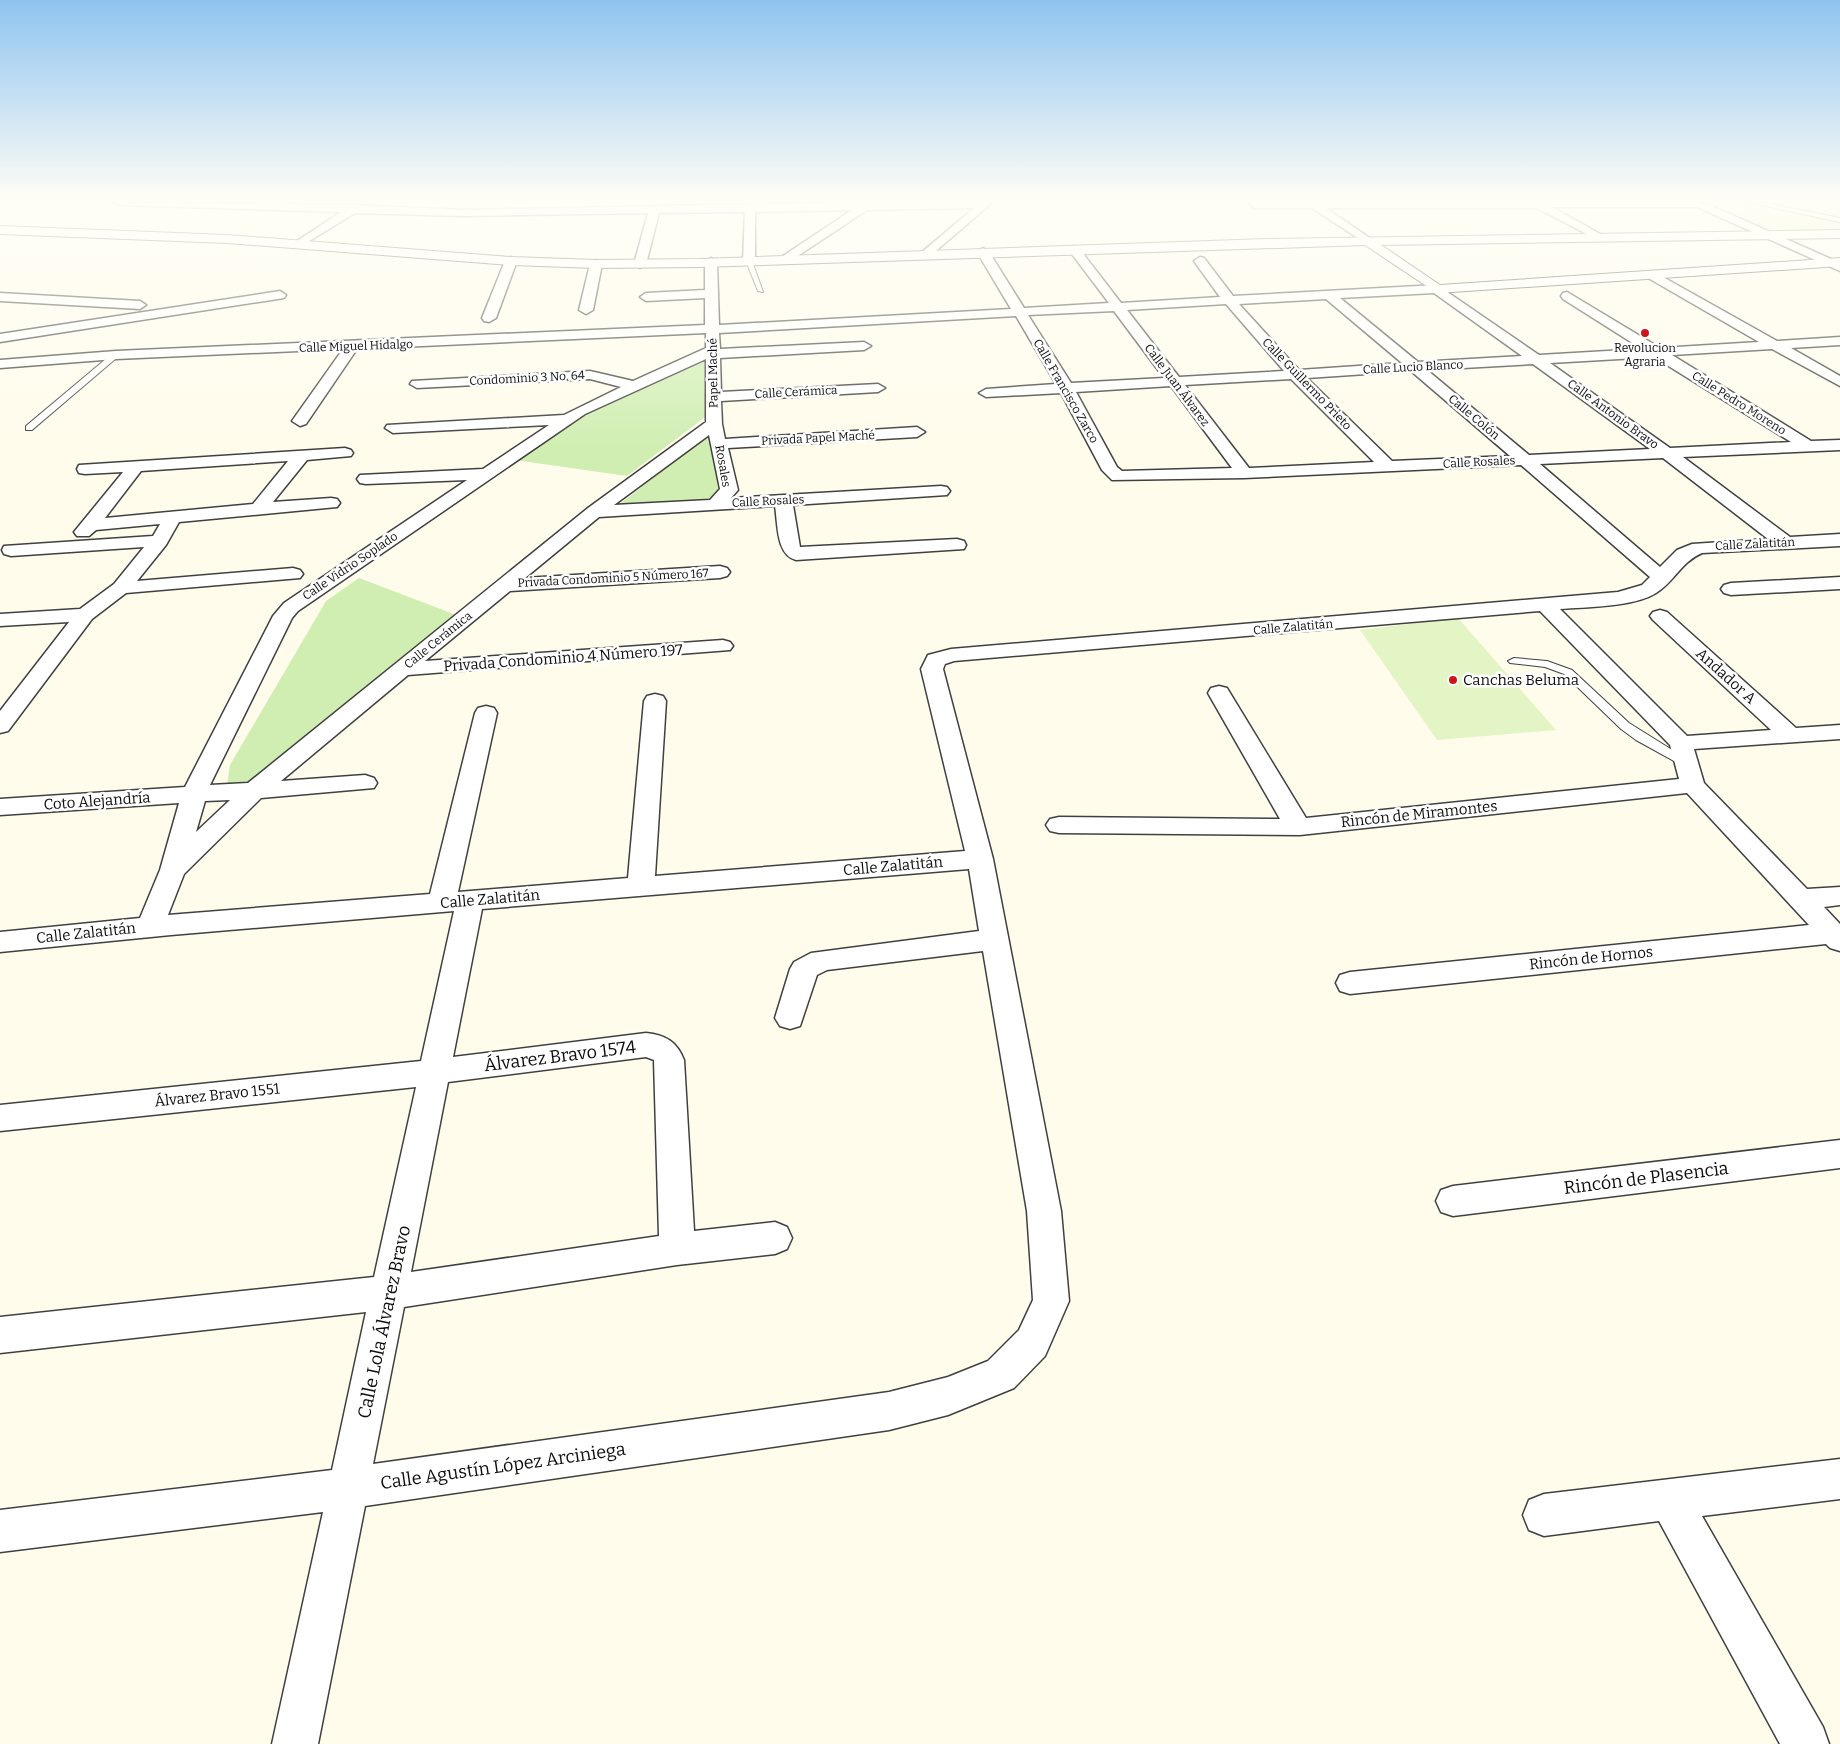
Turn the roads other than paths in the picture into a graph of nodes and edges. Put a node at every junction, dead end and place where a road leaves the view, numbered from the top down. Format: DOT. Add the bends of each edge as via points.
graph roads {
  1 [pos="502,283"];
  2 [pos="592,283"];
  3 [pos="712,283"];
  4 [pos="758,283"];
  5 [pos="1003,283"];
  6 [pos="1100,283"];
  7 [pos="1215,283"];
  8 [pos="1430,283"];
  9 [pos="1520,283"];
  10 [pos="1667,283"];
  11 [pos="1437,288"];
  12 [pos="761,291"];
  13 [pos="712,294"];
  14 [pos="280,295"];
  15 [pos="1330,296"];
  16 [pos="1567,296"];
  17 [pos="0,297"];
  18 [pos="646,297"];
  19 [pos="1228,302"];
  20 [pos="188,308"];
  21 [pos="1118,308"];
  22 [pos="586,310"];
  23 [pos="1021,313"];
  24 [pos="489,318"];
  25 [pos="712,330"];
  26 [pos="0,338"];
  27 [pos="1840,341"];
  28 [pos="1776,345"];
  29 [pos="352,346"];
  30 [pos="864,346"];
  31 [pos="713,352"];
  32 [pos="1658,352"];
  33 [pos="116,355"];
  34 [pos="1538,360"];
  35 [pos="0,364"];
  36 [pos="1414,367"];
  37 [pos="1295,374"];
  38 [pos="1175,382"];
  39 [pos="1840,382"];
  40 [pos="417,384"];
  41 [pos="636,386"];
  42 [pos="878,388"];
  43 [pos="1066,388"];
  44 [pos="986,393"];
  45 [pos="714,397"];
  46 [pos="570,419"];
  47 [pos="300,421"];
  48 [pos="29,428"];
  49 [pos="393,428"];
  50 [pos="916,432"];
  51 [pos="716,434"];
  52 [pos="1840,445"];
  53 [pos="1809,446"];
  54 [pos="345,453"];
  55 [pos="303,454"];
  56 [pos="1668,454"];
  57 [pos="1525,460"];
  58 [pos="137,465"];
  59 [pos="1388,466"];
  60 [pos="85,469"];
  61 [pos="1244,473"];
  62 [pos="487,474"];
  63 [pos="1118,476"];
  64 [pos="366,479"];
  65 [pos="941,491"];
  66 [pos="784,501"];
  67 [pos="331,503"];
  68 [pos="716,504"];
  69 [pos="260,508"];
  70 [pos="594,512"];
  71 [pos="172,519"];
  72 [pos="91,525"];
  73 [pos="1840,540"];
  74 [pos="159,541"];
  75 [pos="1786,542"];
  76 [pos="958,545"];
  77 [pos="68,546"];
  78 [pos="11,550"];
  79 [pos="720,572"];
  80 [pos="293,574"];
  81 [pos="1662,578"];
  82 [pos="1840,584"];
  83 [pos="506,585"];
  84 [pos="121,588"];
  85 [pos="1731,589"];
  86 [pos="1546,606"];
  87 [pos="85,615"];
  88 [pos="1660,616"];
  89 [pos="0,620"];
  90 [pos="723,646"];
  91 [pos="1514,661"];
  92 [pos="402,669"];
  93 [pos="1219,693"];
  94 [pos="655,701"];
  95 [pos="8,704"];
  96 [pos="486,712"];
  97 [pos="0,726"];
  98 [pos="1840,732"];
  99 [pos="1792,736"];
  100 [pos="1687,764"];
  101 [pos="365,783"];
  102 [pos="252,792"];
  103 [pos="194,796"];
  104 [pos="0,808"];
  105 [pos="1059,824"];
  106 [pos="1300,826"];
  107 [pos="980,859"];
  108 [pos="173,870"];
  109 [pos="641,887"];
  110 [pos="1840,896"];
  111 [pos="1801,899"];
  112 [pos="456,901"];
  113 [pos="150,926"];
  114 [pos="1836,937"];
  115 [pos="995,939"];
  116 [pos="0,942"];
  117 [pos="1350,983"];
  118 [pos="790,1018"];
  119 [pos="435,1072"];
  120 [pos="0,1118"];
  121 [pos="1840,1154"];
  122 [pos="1453,1201"];
  123 [pos="775,1238"];
  124 [pos="677,1249"];
  125 [pos="390,1292"];
  126 [pos="0,1334"];
  127 [pos="1001,1375"];
  128 [pos="1840,1479"];
  129 [pos="349,1488"];
  130 [pos="1670,1500"];
  131 [pos="1544,1515"];
  132 [pos="0,1531"];
  133 [pos="295,1744"];
  134 [pos="1806,1744"];
  1 -- 24 [label="street"];
  2 -- 22 [label="street"];
  3 -- 13 [label="street, Papel Maché"];
  4 -- 12 [label="lane"];
  5 -- 23 [label="street, Calle Francisco Zarco"];
  6 -- 21 [label="street, Calle Juan Álvarez"];
  7 -- 19 [label="street, Calle Guillermo Prieto"];
  8 -- 11 [label="street"];
  9 -- 11 [label="street"];
  10 -- 28 [label="street"];
  11 -- 15 [label="street, Calle Miguel Hidalgo"];
  11 -- 34 [label="street, Calle Antonio Bravo"];
  13 -- 18 [label="street"];
  13 -- 25 [label="street, Papel Maché"];
  14 -- 20 [label="street"];
  15 -- 19 [label="street, Calle Miguel Hidalgo"];
  15 -- 36 [label="street, Calle Colón"];
  16 -- 32 [label="street, Calle Pedro Moreno"];
  17 -- 20 [label="street"];
  19 -- 21 [label="street, Calle Miguel Hidalgo"];
  19 -- 37 [label="street, Calle Guillermo Prieto"];
  20 -- 26 [label="street"];
  21 -- 23 [label="street, Calle Miguel Hidalgo"];
  21 -- 38 [label="street, Calle Juan Álvarez"];
  23 -- 25 [label="street, Calle Miguel Hidalgo"];
  23 -- 43 [label="street, Calle Francisco Zarco"];
  25 -- 29 [label="street, Calle Miguel Hidalgo"];
  25 -- 31 [label="street, Papel Maché"];
  27 -- 28 [label="street, Calle Lucio Blanco"];
  28 -- 32 [label="street, Calle Lucio Blanco"];
  28 -- 39 [label="street"];
  29 -- 33 [label="street, Calle Miguel Hidalgo"];
  29 -- 47 [label="street"];
  30 -- 31 [label="street"];
  31 -- 41 [label="street, Calle Vidrio Soplado"];
  31 -- 45 [label="street, Papel Maché"];
  32 -- 34 [label="street, Calle Lucio Blanco"];
  32 -- 53 [label="street, Calle Pedro Moreno"];
  33 -- 35 [label="street, Calle Miguel Hidalgo"];
  33 -- 48 [label="lane"];
  34 -- 36 [label="street, Calle Lucio Blanco"];
  34 -- 56 [label="street, Calle Antonio Bravo"];
  36 -- 37 [label="street, Calle Lucio Blanco"];
  36 -- 57 [label="street, Calle Colón"];
  37 -- 38 [label="street, Calle Lucio Blanco"];
  37 -- 59 [label="street, Calle Guillermo Prieto"];
  38 -- 43 [label="street, Calle Lucio Blanco"];
  38 -- 61 [label="street, Calle Juan Álvarez"];
  40 -- 41 [label="street, Condominio 3 No. 64" via="582,375"];
  41 -- 46 [label="street, Calle Vidrio Soplado" via="580,411"];
  42 -- 45 [label="street, Calle Cerámica"];
  43 -- 44 [label="street, Calle Lucio Blanco"];
  43 -- 63 [label="street, Calle Francisco Zarco" via="1110,470"];
  45 -- 51 [label="street, Papel Maché"];
  46 -- 49 [label="street"];
  46 -- 62 [label="street, Calle Vidrio Soplado"];
  50 -- 51 [label="street, Privada Papel Maché"];
  51 -- 68 [label="street, Rosales" via="729,490"];
  51 -- 70 [label="street, Calle Cerámica"];
  52 -- 53 [label="street, Calle Rosales"];
  53 -- 56 [label="street, Calle Rosales"];
  54 -- 55 [label="street"];
  55 -- 58 [label="street"];
  55 -- 69 [label="street"];
  56 -- 57 [label="street, Calle Rosales"];
  56 -- 75 [label="street, Calle Antonio Bravo"];
  57 -- 59 [label="street, Calle Rosales"];
  57 -- 81 [label="street, Calle Colón"];
  58 -- 60 [label="street"];
  58 -- 72 [label="street"];
  59 -- 61 [label="street, Calle Rosales"];
  61 -- 63 [label="street, Calle Rosales"];
  62 -- 64 [label="street"];
  62 -- 103 [label="street, Calle Vidrio Soplado" via="291,607 283,616"];
  65 -- 66 [label="street, Calle Rosales"];
  66 -- 68 [label="street, Calle Rosales"];
  66 -- 76 [label="street" via="791,548 796,554"];
  67 -- 69 [label="street"];
  68 -- 70 [label="street, Calle Rosales"];
  69 -- 71 [label="street"];
  70 -- 83 [label="street, Calle Cerámica"];
  71 -- 72 [label="street"];
  71 -- 74 [label="street"];
  72 -- 77 [label="street"];
  73 -- 75 [label="street, Calle Zalatitán"];
  74 -- 77 [label="street"];
  74 -- 84 [label="street"];
  75 -- 81 [label="street, Calle Zalatitán" via="1699,548 1684,554"];
  77 -- 78 [label="street"];
  79 -- 83 [label="street, Privada Condominio 5 Número 167"];
  80 -- 84 [label="street"];
  81 -- 86 [label="street, Calle Zalatitán" via="1649,589 1620,598"];
  82 -- 85 [label="street"];
  83 -- 92 [label="street, Calle Cerámica"];
  84 -- 87 [label="street"];
  86 -- 100 [label="street"];
  86 -- 107 [label="street, Calle Zalatitán" via="942,657 936,660 932,669"];
  87 -- 89 [label="street"];
  87 -- 95 [label="street"];
  88 -- 99 [label="street, Andador A"];
  90 -- 92 [label="street, Privada Condominio 4 Número 197"];
  91 -- 100 [label="lane" via="1546,664 1568,672 1625,726"];
  92 -- 102 [label="street, Calle Cerámica"];
  93 -- 106 [label="street" via="1289,813"];
  94 -- 109 [label="street"];
  95 -- 97 [label="street"];
  96 -- 112 [label="street, Calle Lola Álvarez Bravo"];
  98 -- 99 [label="street, Rincón de Miramontes"];
  99 -- 100 [label="street, Rincón de Miramontes"];
  100 -- 106 [label="street, Rincón de Miramontes"];
  100 -- 111 [label="street"];
  101 -- 102 [label="street, Coto Alejandría"];
  102 -- 103 [label="street, Coto Alejandría"];
  102 -- 108 [label="street, Calle Cerámica"];
  103 -- 104 [label="street, Coto Alejandría"];
  103 -- 108 [label="street, Calle Vidrio Soplado"];
  105 -- 106 [label="street, Rincón de Miramontes"];
  107 -- 109 [label="street, Calle Zalatitán"];
  107 -- 115 [label="street, Calle Zalatitán"];
  108 -- 113 [label="street, Calle Vidrio Soplado"];
  109 -- 112 [label="street, Calle Zalatitán"];
  110 -- 111 [label="street"];
  111 -- 114 [label="street"];
  112 -- 113 [label="street, Calle Zalatitán"];
  112 -- 119 [label="street, Calle Lola Álvarez Bravo"];
  113 -- 116 [label="street, Calle Zalatitán"];
  114 -- 117 [label="street, Rincón de Hornos"];
  115 -- 118 [label="street" via="820,960 804,969"];
  115 -- 127 [label="street, Calle Zalatitán" via="1044,1211 1051,1300 1032,1343"];
  119 -- 120 [label="street, Álvarez Bravo 1551"];
  119 -- 124 [label="street, Álvarez Bravo 1574" via="646,1045 662,1048 669,1060"];
  119 -- 125 [label="street, Calle Lola Álvarez Bravo"];
  121 -- 122 [label="street, Rincón de Plasencia"];
  123 -- 124 [label="street"];
  124 -- 125 [label="street"];
  125 -- 126 [label="street"];
  125 -- 129 [label="street, Calle Lola Álvarez Bravo"];
  127 -- 129 [label="street, Calle Agustín López Arciniega" via="948,1396 889,1411"];
  128 -- 130 [label="street"];
  129 -- 132 [label="street, Calle Agustín López Arciniega"];
  129 -- 133 [label="street, Calle Lola Álvarez Bravo"];
  130 -- 131 [label="street"];
  130 -- 134 [label="street"];
}
